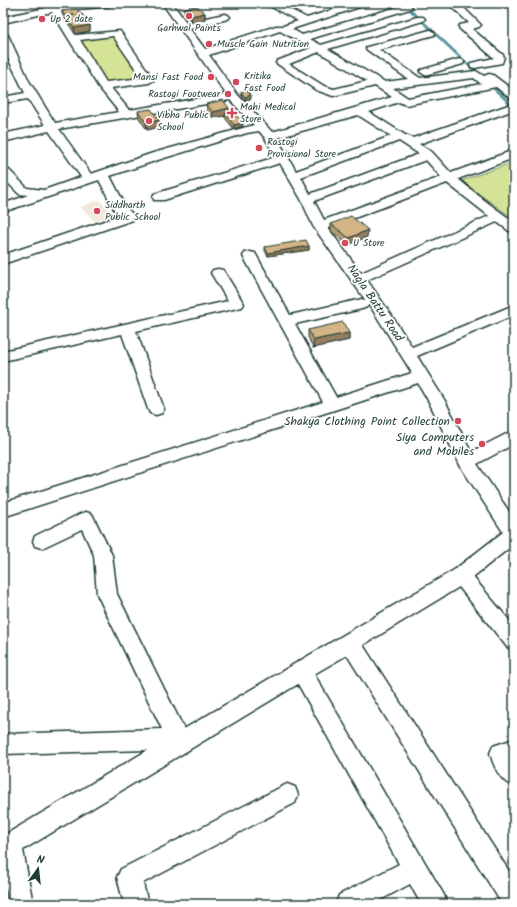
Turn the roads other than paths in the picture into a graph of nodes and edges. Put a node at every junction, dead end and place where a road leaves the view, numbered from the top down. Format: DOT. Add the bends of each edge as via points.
graph roads {
  1 [pos="43,3"];
  2 [pos="110,3"];
  3 [pos="167,3"];
  4 [pos="269,3"];
  5 [pos="338,3"];
  6 [pos="363,3"];
  7 [pos="453,3"];
  8 [pos="407,7"];
  9 [pos="348,8"];
  10 [pos="55,10"];
  11 [pos="225,17"];
  12 [pos="420,19"];
  13 [pos="3,20"];
  14 [pos="306,21"];
  15 [pos="183,26"];
  16 [pos="284,29"];
  17 [pos="430,33"];
  18 [pos="3,35"];
  19 [pos="73,38"];
  20 [pos="302,38"];
  21 [pos="321,48"];
  22 [pos="204,53"];
  23 [pos="8,59"];
  24 [pos="459,62"];
  25 [pos="414,79"];
  26 [pos="379,84"];
  27 [pos="493,85"];
  28 [pos="103,86"];
  29 [pos="31,95"];
  30 [pos="234,96"];
  31 [pos="400,98"];
  32 [pos="3,100"];
  33 [pos="513,103"];
  34 [pos="360,111"];
  35 [pos="126,114"];
  36 [pos="52,127"];
  37 [pos="266,131"];
  38 [pos="400,137"];
  39 [pos="3,138"];
  40 [pos="428,155"];
  41 [pos="512,157"];
  42 [pos="284,158"];
  43 [pos="3,171"];
  44 [pos="103,175"];
  45 [pos="293,176"];
  46 [pos="450,179"];
  47 [pos="45,194"];
  48 [pos="159,197"];
  49 [pos="307,199"];
  50 [pos="3,208"];
  51 [pos="498,217"];
  52 [pos="320,226"];
  53 [pos="514,228"];
  54 [pos="250,256"];
  55 [pos="3,260"];
  56 [pos="218,273"];
  57 [pos="358,279"];
  58 [pos="362,304"];
  59 [pos="514,310"];
  60 [pos="285,321"];
  61 [pos="128,328"];
  62 [pos="409,354"];
  63 [pos="3,356"];
  64 [pos="421,376"];
  65 [pos="332,404"];
  66 [pos="156,409"];
  67 [pos="514,436"];
  68 [pos="467,462"];
  69 [pos="3,510"];
  70 [pos="514,534"];
  71 [pos="42,541"];
  72 [pos="461,576"];
  73 [pos="514,641"];
  74 [pos="350,642"];
  75 [pos="302,671"];
  76 [pos="183,739"];
  77 [pos="3,744"];
  78 [pos="514,749"];
  79 [pos="514,776"];
  80 [pos="287,795"];
  81 [pos="7,847"];
  82 [pos="414,869"];
  83 [pos="514,901"];
  84 [pos="21,904"];
  85 [pos="136,904"];
  86 [pos="348,904"];
  87 [pos="435,904"];
  1 -- 10 [label="street"];
  2 -- 10 [label="street"];
  3 -- 15 [label="street, Nagla Battu Road"];
  4 -- 14 [label="street"];
  5 -- 9 [label="street"];
  6 -- 9 [label="street"];
  7 -- 27 [label="street" via="476,25 464,27 499,57 498,61 475,65"];
  8 -- 20 [label="street"];
  9 -- 14 [label="street"];
  10 -- 13 [label="street"];
  10 -- 19 [label="street"];
  11 -- 15 [label="street"];
  12 -- 21 [label="street"];
  14 -- 16 [label="street"];
  15 -- 22 [label="street, Nagla Battu Road"];
  16 -- 20 [label="street"];
  16 -- 22 [label="street" via="280,28"];
  17 -- 25 [label="street" via="371,49"];
  18 -- 23 [label="street"];
  19 -- 28 [label="street"];
  19 -- 28 [label="street" via="116,33 149,80"];
  20 -- 21 [label="street"];
  21 -- 26 [label="street"];
  21 -- 26 [label="street" via="281,63 320,88 333,93"];
  22 -- 30 [label="street, Nagla Battu Road"];
  23 -- 29 [label="street"];
  24 -- 25 [label="street"];
  25 -- 26 [label="street"];
  25 -- 27 [label="street" via="476,74"];
  26 -- 31 [label="street"];
  27 -- 31 [label="street" via="406,102"];
  27 -- 33 [label="street"];
  28 -- 35 [label="street"];
  29 -- 32 [label="street"];
  29 -- 36 [label="street"];
  30 -- 35 [label="street"];
  30 -- 37 [label="street, Nagla Battu Road"];
  31 -- 34 [label="street"];
  33 -- 38 [label="street" via="413,142"];
  34 -- 37 [label="street"];
  34 -- 38 [label="street"];
  35 -- 36 [label="street"];
  36 -- 39 [label="street"];
  36 -- 44 [label="street" via="88,178"];
  37 -- 42 [label="street, Nagla Battu Road"];
  37 -- 44 [label="street" via="245,130 153,155"];
  38 -- 40 [label="street"];
  38 -- 45 [label="street"];
  40 -- 46 [label="street"];
  40 -- 49 [label="street"];
  41 -- 46 [label="street"];
  42 -- 45 [label="street, Nagla Battu Road"];
  42 -- 48 [label="street"];
  43 -- 47 [label="street" via="23,191"];
  44 -- 47 [label="street"];
  44 -- 55 [label="street" via="120,209 128,216"];
  45 -- 49 [label="street, Nagla Battu Road"];
  46 -- 51 [label="street"];
  46 -- 52 [label="street"];
  47 -- 50 [label="street"];
  49 -- 52 [label="street, Nagla Battu Road"];
  51 -- 53 [label="street"];
  51 -- 57 [label="street"];
  52 -- 57 [label="street, Nagla Battu Road"];
  54 -- 60 [label="street"];
  56 -- 61 [label="street" via="237,304"];
  57 -- 62 [label="street, Nagla Battu Road"];
  58 -- 60 [label="street"];
  59 -- 62 [label="street"];
  60 -- 65 [label="street"];
  61 -- 63 [label="street"];
  61 -- 66 [label="street"];
  62 -- 64 [label="street, Nagla Battu Road"];
  64 -- 65 [label="street"];
  64 -- 68 [label="street, Nagla Battu Road" via="437,401"];
  65 -- 69 [label="street"];
  67 -- 68 [label="street"];
  68 -- 70 [label="street, Nagla Battu Road"];
  70 -- 72 [label="street"];
  71 -- 76 [label="street" via="86,519 103,555 107,594"];
  72 -- 73 [label="street"];
  72 -- 74 [label="street"];
  74 -- 75 [label="street"];
  74 -- 83 [label="street"];
  75 -- 76 [label="street"];
  75 -- 82 [label="street"];
  76 -- 77 [label="street"];
  76 -- 81 [label="street"];
  78 -- 79 [label="street" via="501,754"];
  80 -- 85 [label="street" via="128,877"];
  81 -- 84 [label="street"];
  82 -- 86 [label="street"];
  82 -- 87 [label="street"];
}
